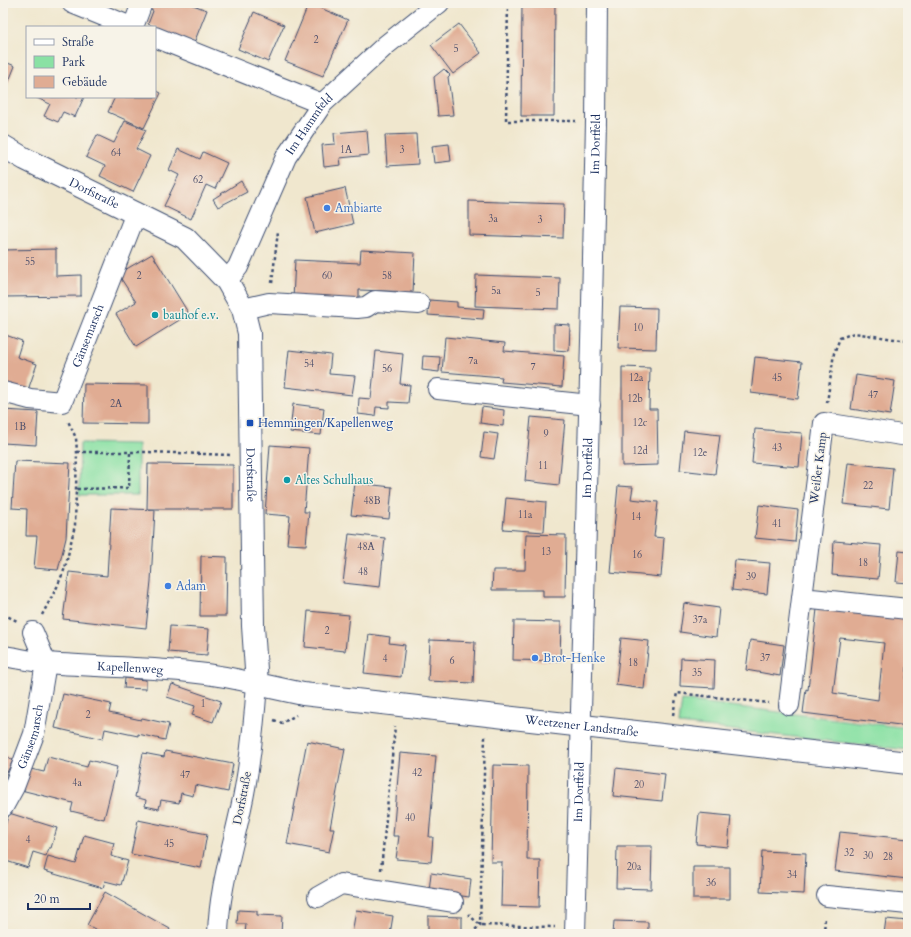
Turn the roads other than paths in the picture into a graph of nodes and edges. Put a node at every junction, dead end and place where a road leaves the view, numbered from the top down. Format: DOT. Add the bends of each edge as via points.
graph roads {
  1 [pos="72,3"];
  2 [pos="142,3"];
  3 [pos="439,3"];
  4 [pos="597,3"];
  5 [pos="130,26"];
  6 [pos="132,26"];
  7 [pos="156,37"];
  8 [pos="322,104"];
  9 [pos="3,146"];
  10 [pos="136,213"];
  11 [pos="227,281"];
  12 [pos="419,304"];
  13 [pos="243,309"];
  14 [pos="438,389"];
  15 [pos="3,392"];
  16 [pos="590,405"];
  17 [pos="908,436"];
  18 [pos="802,598"];
  19 [pos="908,609"];
  20 [pos="33,632"];
  21 [pos="3,656"];
  22 [pos="46,663"];
  23 [pos="257,684"];
  24 [pos="789,705"];
  25 [pos="581,725"];
  26 [pos="908,763"];
  27 [pos="3,807"];
  28 [pos="827,896"];
  29 [pos="318,897"];
  30 [pos="453,902"];
  31 [pos="908,904"];
  32 [pos="575,931"];
  33 [pos="218,934"];
  1 -- 5 [label="street"];
  2 -- 6 [label="street"];
  3 -- 8 [label="street, Im Hammfeld" via="386,45"];
  4 -- 16 [label="street, Im Dorffeld"];
  7 -- 8 [label="street"];
  8 -- 11 [label="street, Im Hammfeld" via="286,157 238,267"];
  9 -- 10 [label="main road, Dorfstraße"];
  10 -- 11 [label="main road, Dorfstraße" via="185,238"];
  10 -- 15 [label="street, Gänsemarsch" via="62,402 30,399"];
  11 -- 13 [label="main road, Dorfstraße"];
  12 -- 13 [label="street" via="375,301 366,307 357,308 269,304"];
  13 -- 23 [label="main road, Dorfstraße" via="249,333 253,626"];
  14 -- 16 [label="street"];
  16 -- 25 [label="street, Im Dorffeld"];
  17 -- 18 [label="street, Weißer Kamp" via="824,423"];
  18 -- 19 [label="street"];
  18 -- 24 [label="street, Weißer Kamp"];
  20 -- 22 [label="street"];
  21 -- 22 [label="street, Kapellenweg"];
  22 -- 23 [label="street, Kapellenweg" via="204,673"];
  22 -- 27 [label="street, Gänsemarsch" via="34,734"];
  23 -- 25 [label="main road, Weetzener Landstraße" via="304,694"];
  23 -- 33 [label="street, Dorfstraße" via="246,785 224,882"];
  25 -- 26 [label="main road, Weetzener Landstraße"];
  25 -- 32 [label="street, Im Dorffeld"];
  28 -- 31 [label="street"];
  29 -- 30 [label="street" via="342,884"];
}
